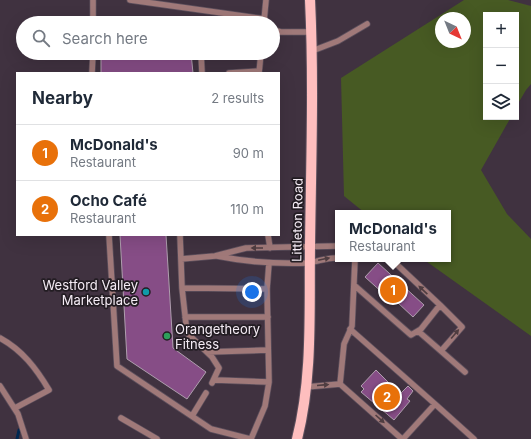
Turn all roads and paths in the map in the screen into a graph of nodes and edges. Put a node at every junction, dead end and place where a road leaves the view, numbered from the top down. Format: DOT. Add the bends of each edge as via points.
graph roads {
  1 [pos="93,0"];
  2 [pos="130,0"];
  3 [pos="266,0"];
  4 [pos="310,0"];
  5 [pos="93,16"];
  6 [pos="228,16"];
  7 [pos="265,16"];
  8 [pos="367,24"];
  9 [pos="280,32"];
  10 [pos="312,32"];
  11 [pos="312,51"];
  12 [pos="92,60"];
  13 [pos="201,60"];
  14 [pos="260,60"];
  15 [pos="92,72"];
  16 [pos="202,72"];
  17 [pos="259,72"];
  18 [pos="109,236"];
  19 [pos="180,236"];
  20 [pos="268,236"];
  21 [pos="335,246"];
  22 [pos="270,248"];
  23 [pos="310,248"];
  24 [pos="215,256"];
  25 [pos="335,258"];
  26 [pos="181,259"];
  27 [pos="269,262"];
  28 [pos="310,262"];
  29 [pos="354,262"];
  30 [pos="394,262"];
  31 [pos="354,285"];
  32 [pos="182,288"];
  33 [pos="267,289"];
  34 [pos="440,305"];
  35 [pos="268,317"];
  36 [pos="185,318"];
  37 [pos="350,329"];
  38 [pos="418,331"];
  39 [pos="0,338"];
  40 [pos="268,350"];
  41 [pos="441,351"];
  42 [pos="207,352"];
  43 [pos="465,372"];
  44 [pos="269,382"];
  45 [pos="340,384"];
  46 [pos="0,386"];
  47 [pos="306,387"];
  48 [pos="206,393"];
  49 [pos="435,404"];
  50 [pos="15,408"];
  51 [pos="192,416"];
  52 [pos="121,418"];
  53 [pos="26,439"];
  54 [pos="157,439"];
  55 [pos="250,439"];
  56 [pos="298,439"];
  57 [pos="403,439"];
  58 [pos="474,439"];
  1 -- 5 [label="lane"];
  2 -- 6 [label="lane"];
  3 -- 7 [label="lane"];
  4 -- 10 [label="main road, Littleton Road"];
  8 -- 11 [label="lane" via="338,41"];
  9 -- 10 [label="lane"];
  10 -- 11 [label="main road, Littleton Road"];
  11 -- 23 [label="main road, Littleton Road"];
  12 -- 15 [label="lane"];
  13 -- 16 [label="lane"];
  14 -- 17 [label="lane"];
  18 -- 51 [label="lane" via="116,366"];
  19 -- 26 [label="lane"];
  20 -- 22 [label="lane"];
  21 -- 23 [label="lane"];
  22 -- 23 [label="lane"];
  22 -- 24 [label="lane, one-way" via="246,248"];
  23 -- 28 [label="main road, Littleton Road"];
  24 -- 26 [label="lane"];
  24 -- 27 [label="lane" via="245,262"];
  28 -- 25 [label="lane, one-way"];
  26 -- 32 [label="lane"];
  27 -- 28 [label="lane"];
  27 -- 33 [label="lane"];
  28 -- 47 [label="main road, Littleton Road"];
  29 -- 31 [label="lane"];
  34 -- 30 [label="lane, one-way"];
  31 -- 37 [label="lane"];
  31 -- 38 [label="lane" via="411,335"];
  32 -- 33 [label="lane"];
  32 -- 36 [label="lane"];
  33 -- 35 [label="lane"];
  34 -- 38 [label="lane"];
  41 -- 34 [label="lane, one-way" via="462,327"];
  35 -- 36 [label="lane"];
  35 -- 40 [label="lane"];
  36 -- 42 [label="lane" via="187,333"];
  37 -- 45 [label="lane" via="344,344"];
  37 -- 49 [label="lane"];
  38 -- 41 [label="lane"];
  39 -- 50 [label="lane" via="23,354 49,390"];
  40 -- 42 [label="lane"];
  40 -- 44 [label="lane"];
  41 -- 43 [label="lane"];
  42 -- 44 [label="lane" via="218,368 213,382"];
  44 -- 55 [label="lane" via="265,406"];
  47 -- 45 [label="lane, one-way"];
  45 -- 57 [label="lane, one-way"];
  46 -- 50 [label="lane"];
  47 -- 56 [label="main road, Littleton Road"];
  48 -- 51 [label="lane"];
  49 -- 57 [label="lane"];
  49 -- 58 [label="lane"];
  50 -- 53 [label="lane"];
  51 -- 55 [label="lane" via="211,429"];
  52 -- 54 [label="lane"];
}
